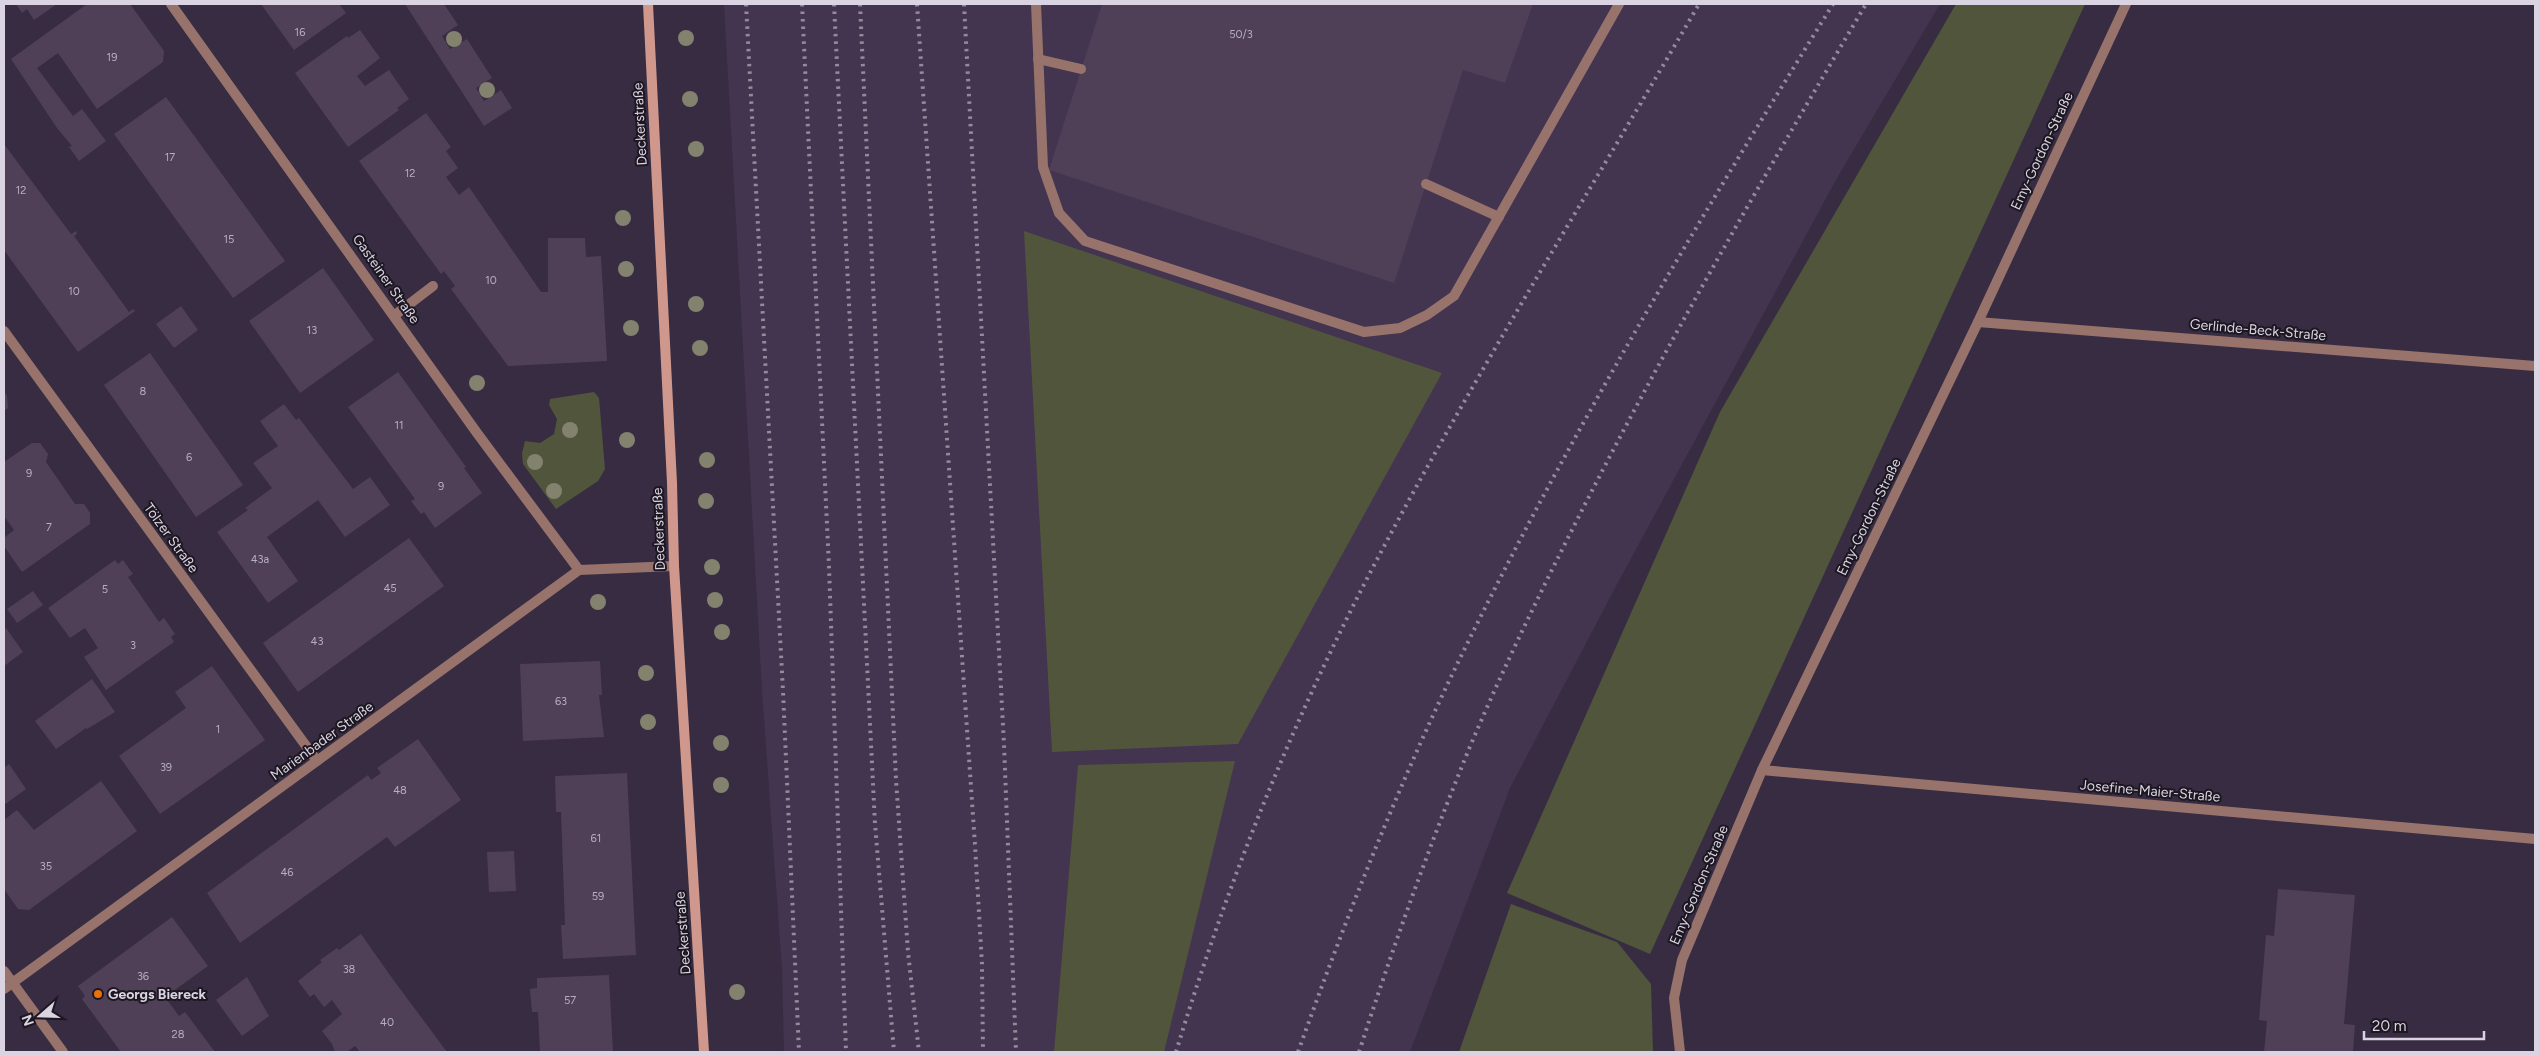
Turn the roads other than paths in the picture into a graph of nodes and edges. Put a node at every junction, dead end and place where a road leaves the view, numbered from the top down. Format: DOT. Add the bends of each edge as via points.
graph roads {
  1 [pos="171,4"];
  2 [pos="648,4"];
  3 [pos="1036,4"];
  4 [pos="1619,4"];
  5 [pos="2126,4"];
  6 [pos="1038,59"];
  7 [pos="1080,70"];
  8 [pos="1426,184"];
  9 [pos="1499,217"];
  10 [pos="433,286"];
  11 [pos="395,315"];
  12 [pos="1978,322"];
  13 [pos="4,331"];
  14 [pos="2535,366"];
  15 [pos="674,566"];
  16 [pos="579,570"];
  17 [pos="317,761"];
  18 [pos="1762,770"];
  19 [pos="2535,839"];
  20 [pos="4,971"];
  21 [pos="8,986"];
  22 [pos="63,1052"];
  23 [pos="704,1052"];
  24 [pos="1680,1052"];
  1 -- 11 [label="street, Gasteiner Straße"];
  2 -- 15 [label="street, Deckerstraße"];
  3 -- 6 [label="street"];
  4 -- 9 [label="street"];
  5 -- 12 [label="street, Emy-Gordon-Straße"];
  6 -- 7 [label="street"];
  6 -- 9 [label="street" via="1043,167 1059,213 1085,241 1364,332 1400,328 1427,315 1454,296"];
  8 -- 9 [label="street"];
  10 -- 11 [label="street"];
  11 -- 16 [label="street, Gasteiner Straße" via="477,433"];
  12 -- 14 [label="street, Gerlinde-Beck-Straße"];
  12 -- 18 [label="street, Emy-Gordon-Straße"];
  13 -- 17 [label="street, Tölzer Straße"];
  15 -- 16 [label="street"];
  15 -- 23 [label="street, Deckerstraße"];
  16 -- 17 [label="street, Marienbader Straße"];
  17 -- 21 [label="street, Marienbader Straße"];
  18 -- 19 [label="street, Josefine-Maier-Straße"];
  18 -- 24 [label="street, Emy-Gordon-Straße" via="1682,960 1674,998"];
  20 -- 21 [label="street"];
  21 -- 22 [label="street"];
}
